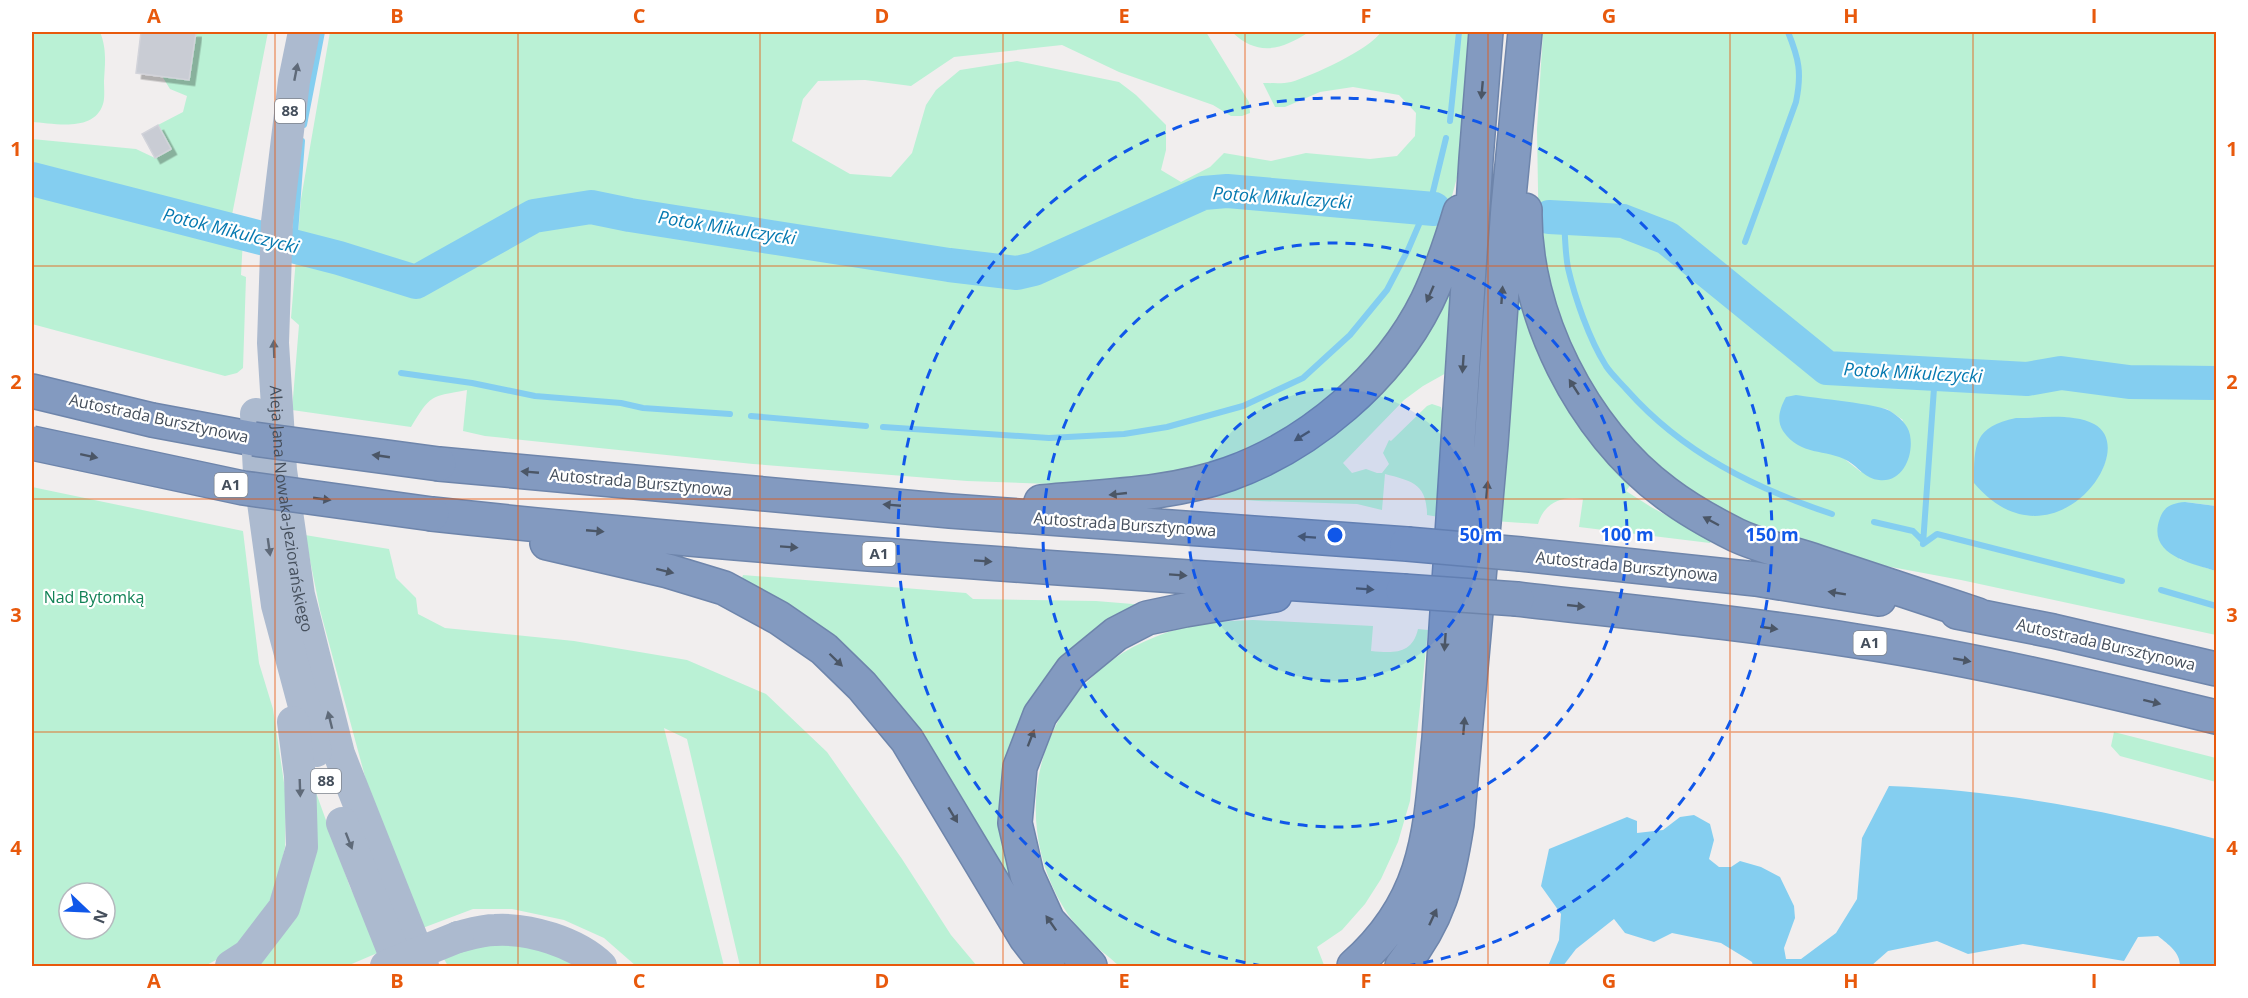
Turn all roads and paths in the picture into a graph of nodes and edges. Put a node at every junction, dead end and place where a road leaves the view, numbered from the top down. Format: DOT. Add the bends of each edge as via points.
graph roads {
  1 [pos="282,32"];
  2 [pos="304,32"];
  3 [pos="1486,32"];
  4 [pos="1526,32"];
  5 [pos="1476,159"];
  6 [pos="270,189"];
  7 [pos="263,282"];
  8 [pos="32,391"];
  9 [pos="32,443"];
  10 [pos="950,511"];
  11 [pos="432,514"];
  12 [pos="1327,586"];
  13 [pos="277,605"];
  14 [pos="1978,615"];
  15 [pos="2217,669"];
  16 [pos="2217,717"];
  17 [pos="231,966"];
  18 [pos="386,966"];
  19 [pos="399,966"];
  20 [pos="423,966"];
  21 [pos="601,966"];
  22 [pos="1048,966"];
  23 [pos="1090,966"];
  24 [pos="1354,966"];
  25 [pos="1402,966"];
  1 -- 6 [label="main road, Aleja Jana Nowaka-Jeziorańskiego / 88" via="273,80"];
  6 -- 2 [label="main road, Aleja Jana Nowaka-Jeziorańskiego / 88, one-way"];
  3 -- 5 [label="highway, one-way"];
  14 -- 4 [label="highway, one-way" via="1739,536 1665,493 1600,427 1569,380 1546,327 1530,274 1525,225"];
  25 -- 4 [label="highway, one-way" via="1436,914 1450,872"];
  5 -- 10 [label="highway, one-way" via="1447,255 1426,303 1401,344 1367,386 1325,421 1277,452 1229,474 1174,488"];
  5 -- 24 [label="highway, one-way" via="1431,818 1422,864 1404,907 1376,947"];
  6 -- 7 [label="main road, Aleja Jana Nowaka-Jeziorańskiego / 88"];
  7 -- 13 [label="main road, Aleja Jana Nowaka-Jeziorańskiego / 88, one-way" via="252,348 259,473"];
  20 -- 7 [label="main road, Aleja Jana Nowaka-Jeziorańskiego / 88, one-way" via="339,754 299,595 281,470 273,343"];
  10 -- 8 [label="highway, Autostrada Bursztynowa, one-way, bridge" via="439,464 254,439"];
  9 -- 11 [label="highway, A1, one-way, bridge" via="243,488"];
  14 -- 10 [label="highway, Autostrada Bursztynowa, one-way, bridge" via="1756,579 1521,554"];
  11 -- 12 [label="highway, A1, one-way" via="755,544"];
  11 -- 22 [label="highway, one-way" via="724,588 779,618 824,649 862,686 907,740 1026,938"];
  12 -- 16 [label="highway, A1, one-way, bridge" via="1518,599 1858,641 2043,675"];
  23 -- 12 [label="highway, one-way" via="1048,921 1027,874 1015,823 1020,767 1040,715 1072,670 1116,634 1147,618"];
  13 -- 17 [label="main road, one-way" via="300,776 302,847 284,908 248,955"];
  13 -- 19 [label="main road, Aleja Jana Nowaka-Jeziorańskiego / 88, one-way" via="318,761"];
  14 -- 15 [label="highway, Autostrada Bursztynowa"];
  18 -- 21 [label="main road, bridge" via="458,937 494,930 526,931 562,942"];
}
